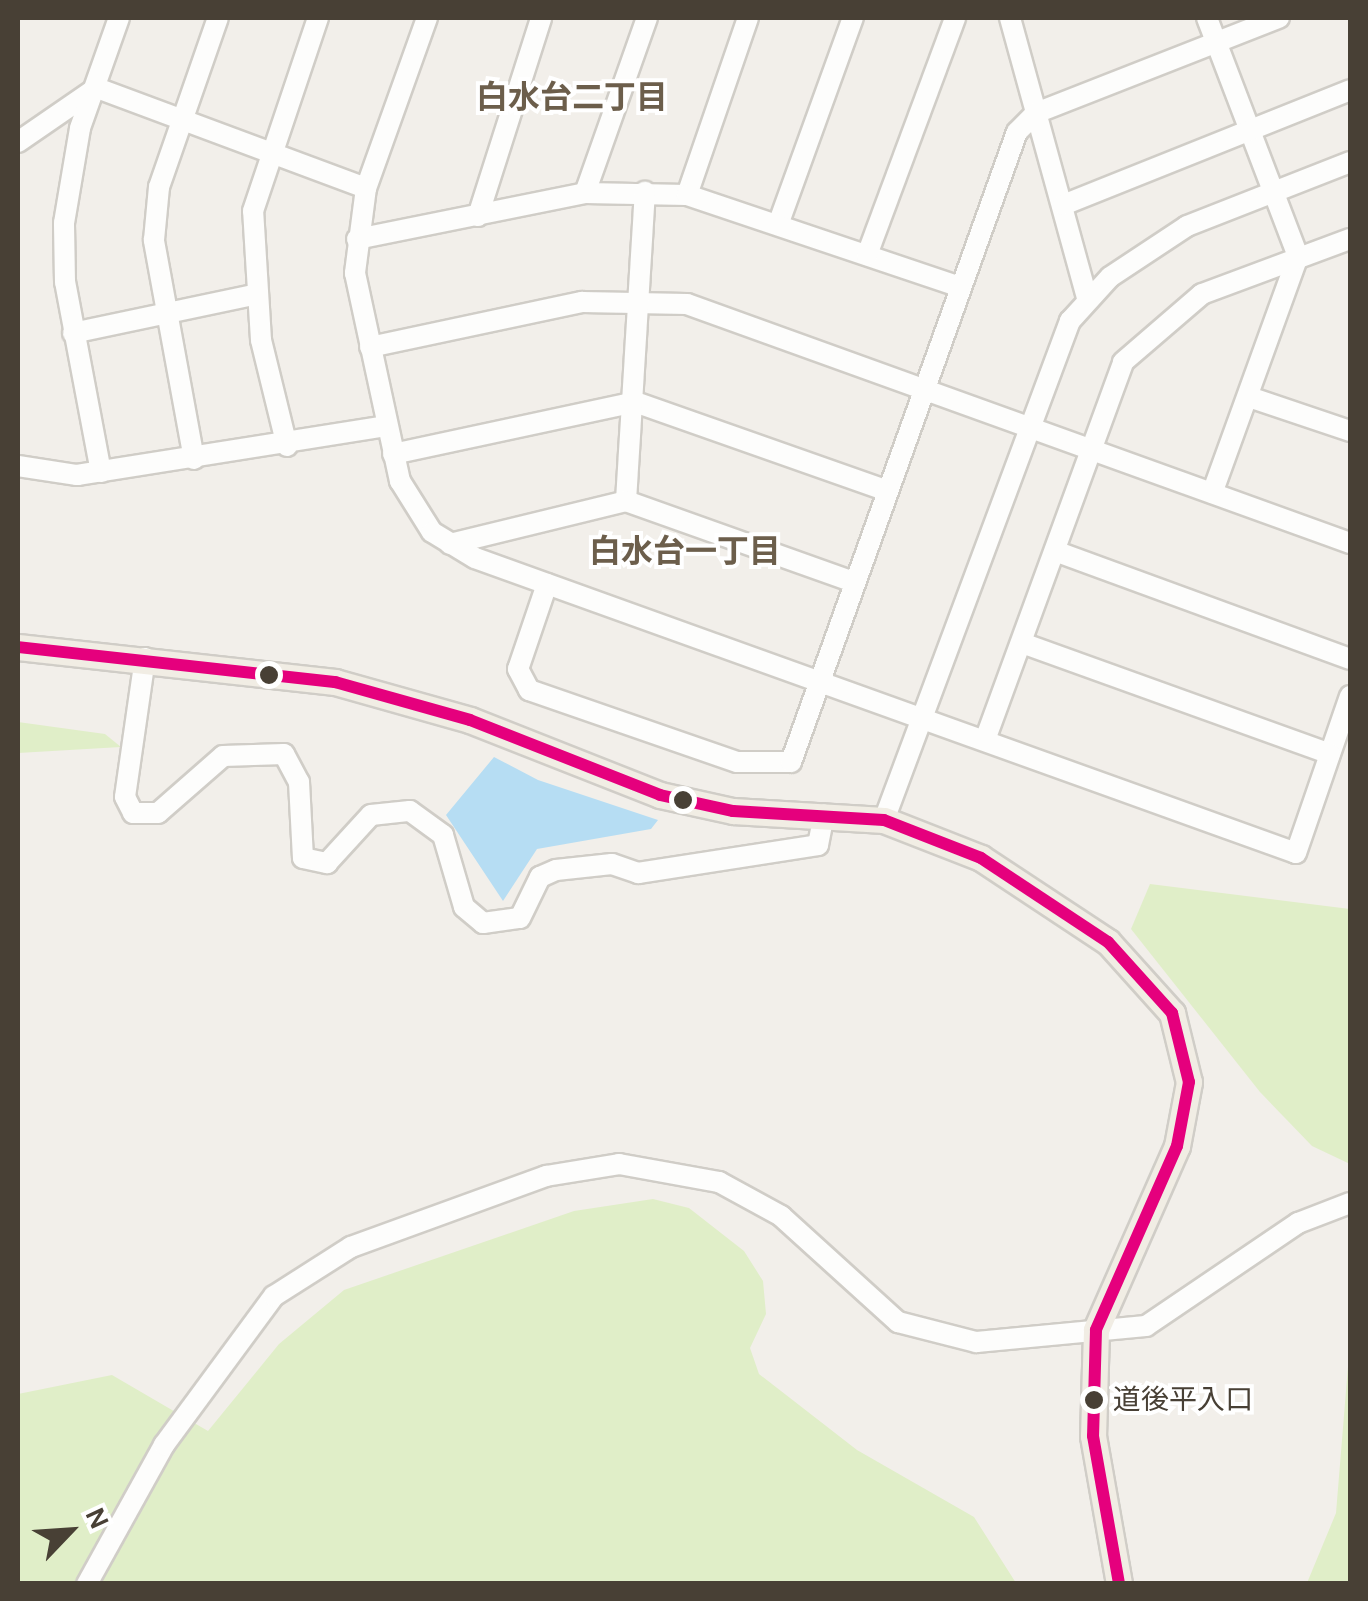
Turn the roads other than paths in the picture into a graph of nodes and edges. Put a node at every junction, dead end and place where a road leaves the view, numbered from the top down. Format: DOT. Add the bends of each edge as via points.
graph roads {
  1 [pos="120,18"];
  2 [pos="218,18"];
  3 [pos="318,18"];
  4 [pos="427,18"];
  5 [pos="541,18"];
  6 [pos="647,18"];
  7 [pos="748,18"];
  8 [pos="852,18"];
  9 [pos="955,18"];
  10 [pos="1010,18"];
  11 [pos="1207,18"];
  12 [pos="1278,18"];
  13 [pos="1218,43"];
  14 [pos="96,88"];
  15 [pos="1350,90"];
  16 [pos="1036,113"];
  17 [pos="182,118"];
  18 [pos="1250,131"];
  19 [pos="18,142"];
  20 [pos="270,154"];
  21 [pos="1350,162"];
  22 [pos="366,188"];
  23 [pos="644,192"];
  24 [pos="585,193"];
  25 [pos="1272,193"];
  26 [pos="687,195"];
  27 [pos="1064,205"];
  28 [pos="478,216"];
  29 [pos="779,222"];
  30 [pos="357,238"];
  31 [pos="1350,238"];
  32 [pos="867,255"];
  33 [pos="1298,256"];
  34 [pos="961,287"];
  35 [pos="254,295"];
  36 [pos="640,296"];
  37 [pos="1087,297"];
  38 [pos="163,314"];
  39 [pos="73,333"];
  40 [pos="370,347"];
  41 [pos="924,390"];
  42 [pos="1252,398"];
  43 [pos="634,402"];
  44 [pos="1349,425"];
  45 [pos="386,426"];
  46 [pos="1024,426"];
  47 [pos="288,446"];
  48 [pos="1086,451"];
  49 [pos="393,454"];
  50 [pos="194,459"];
  51 [pos="18,466"];
  52 [pos="102,472"];
  53 [pos="888,491"];
  54 [pos="1212,493"];
  55 [pos="626,501"];
  56 [pos="1350,543"];
  57 [pos="450,544"];
  58 [pos="1054,550"];
  59 [pos="854,582"];
  60 [pos="547,584"];
  61 [pos="1022,642"];
  62 [pos="18,648"];
  63 [pos="146,658"];
  64 [pos="1350,659"];
  65 [pos="821,680"];
  66 [pos="1350,696"];
  67 [pos="921,716"];
  68 [pos="986,740"];
  69 [pos="1330,754"];
  70 [pos="824,815"];
  71 [pos="884,820"];
  72 [pos="1350,1203"];
  73 [pos="1096,1330"];
  74 [pos="87,1584"];
  75 [pos="1119,1584"];
  1 -- 14 [label="street"];
  2 -- 17 [label="street"];
  3 -- 20 [label="street"];
  4 -- 22 [label="street"];
  5 -- 28 [label="street"];
  6 -- 24 [label="street"];
  7 -- 26 [label="street"];
  8 -- 29 [label="street"];
  9 -- 32 [label="street"];
  10 -- 16 [label="street"];
  11 -- 13 [label="street"];
  12 -- 13 [label="street"];
  13 -- 16 [label="street"];
  13 -- 18 [label="street"];
  14 -- 17 [label="street"];
  14 -- 19 [label="street"];
  14 -- 39 [label="street" via="65,206"];
  15 -- 18 [label="street"];
  16 -- 27 [label="street"];
  16 -- 34 [label="street" via="1017,132"];
  17 -- 20 [label="street"];
  17 -- 38 [label="street" via="159,187"];
  18 -- 25 [label="street"];
  18 -- 27 [label="street"];
  20 -- 22 [label="street"];
  20 -- 35 [label="street" via="252,210"];
  21 -- 25 [label="street"];
  22 -- 30 [label="street"];
  23 -- 24 [label="street"];
  23 -- 26 [label="street"];
  23 -- 36 [label="street"];
  24 -- 28 [label="street"];
  25 -- 33 [label="street"];
  25 -- 37 [label="street" via="1187,226"];
  26 -- 29 [label="street"];
  27 -- 37 [label="street"];
  28 -- 30 [label="street"];
  29 -- 32 [label="street"];
  30 -- 40 [label="street"];
  31 -- 33 [label="street"];
  32 -- 34 [label="street"];
  33 -- 42 [label="street"];
  33 -- 48 [label="street" via="1202,294 1144,336"];
  34 -- 41 [label="street"];
  35 -- 38 [label="street"];
  35 -- 47 [label="street"];
  36 -- 40 [label="street"];
  36 -- 41 [label="street"];
  36 -- 43 [label="street"];
  37 -- 46 [label="street"];
  38 -- 39 [label="street"];
  38 -- 50 [label="street"];
  39 -- 52 [label="street"];
  40 -- 45 [label="street"];
  41 -- 46 [label="street"];
  41 -- 53 [label="street"];
  42 -- 44 [label="street"];
  42 -- 54 [label="street"];
  43 -- 49 [label="street"];
  43 -- 53 [label="street"];
  43 -- 55 [label="street"];
  45 -- 47 [label="street"];
  45 -- 49 [label="street"];
  46 -- 48 [label="street"];
  46 -- 67 [label="street"];
  47 -- 50 [label="street"];
  48 -- 54 [label="street"];
  48 -- 58 [label="street"];
  49 -- 57 [label="street" via="418,515"];
  50 -- 52 [label="street"];
  51 -- 52 [label="street"];
  53 -- 59 [label="street"];
  54 -- 56 [label="street"];
  55 -- 57 [label="street"];
  55 -- 59 [label="street"];
  57 -- 60 [label="street"];
  58 -- 61 [label="street"];
  58 -- 64 [label="street"];
  59 -- 65 [label="street"];
  60 -- 65 [label="street"];
  60 -- 65 [label="street" via="518,670 528,690 737,762 791,762"];
  61 -- 68 [label="street"];
  61 -- 69 [label="street"];
  62 -- 63 [label="main road"];
  63 -- 70 [label="main road" via="334,682 470,720 660,796"];
  63 -- 70 [label="street" via="126,797 133,813 158,813 223,756 284,754 299,782 303,858 327,862 371,815 410,811 443,836 464,907 483,924 520,918 540,877 556,870 612,864 638,873 818,844"];
  65 -- 67 [label="street"];
  66 -- 69 [label="street"];
  67 -- 68 [label="street"];
  67 -- 71 [label="street"];
  68 -- 69 [label="street" via="1296,853"];
  70 -- 71 [label="main road"];
  71 -- 73 [label="main road" via="1028,886 1128,958 1172,1014 1188,1065 1185,1122"];
  72 -- 73 [label="street" via="1298,1222 1160,1320"];
  73 -- 74 [label="street" via="976,1342 928,1335 868,1300 781,1216 719,1182 656,1166 578,1167 351,1247 274,1296 164,1445"];
  73 -- 75 [label="main road" via="1093,1436"];
}
